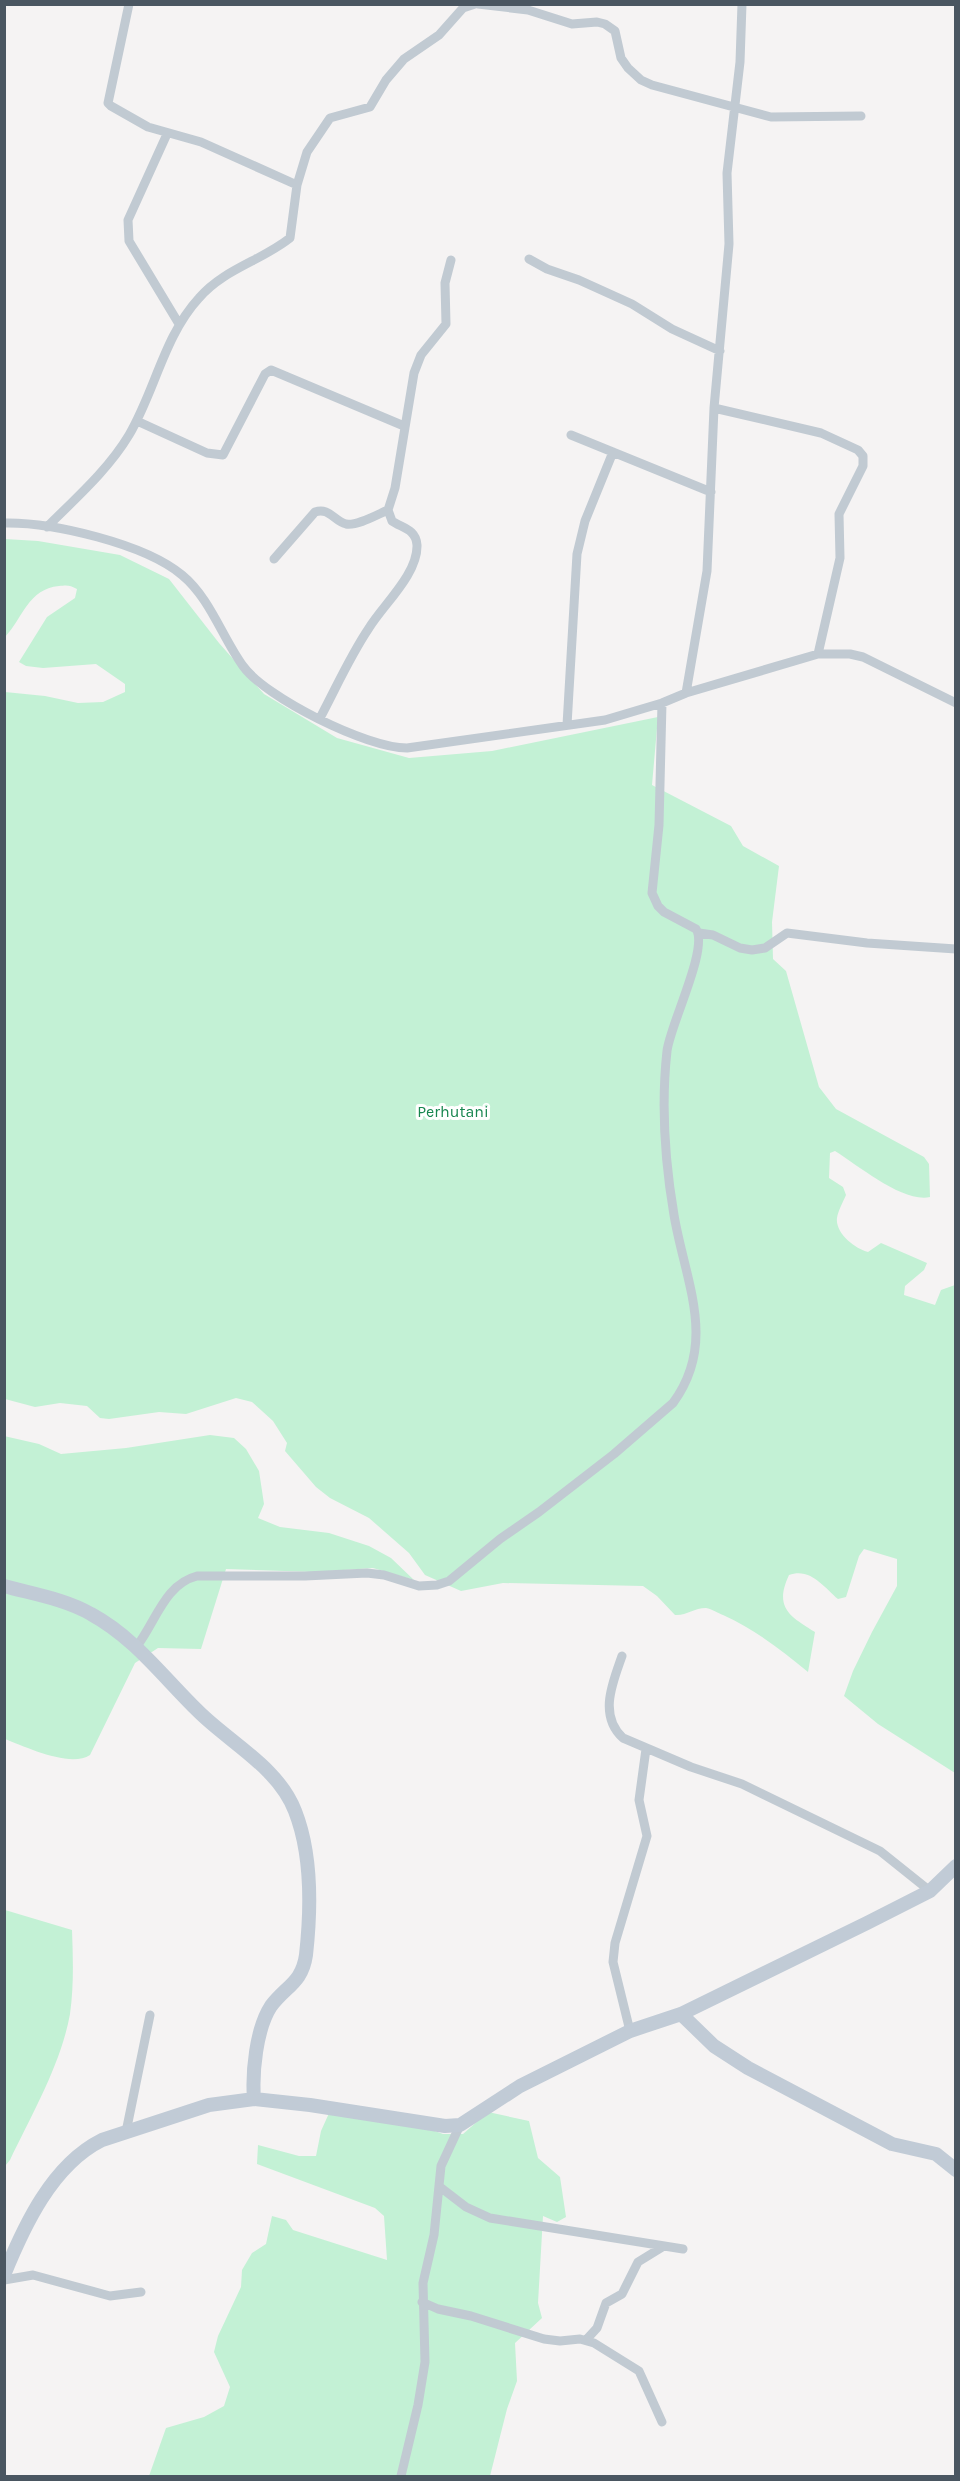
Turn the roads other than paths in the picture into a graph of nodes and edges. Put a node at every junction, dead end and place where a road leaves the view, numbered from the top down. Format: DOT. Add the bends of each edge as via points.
graph roads {
  1 [pos="129,4"];
  2 [pos="476,4"];
  3 [pos="742,4"];
  4 [pos="734,107"];
  5 [pos="861,116"];
  6 [pos="167,134"];
  7 [pos="297,185"];
  8 [pos="529,259"];
  9 [pos="452,260"];
  10 [pos="179,324"];
  11 [pos="720,351"];
  12 [pos="714,408"];
  13 [pos="137,421"];
  14 [pos="404,426"];
  15 [pos="571,435"];
  16 [pos="613,452"];
  17 [pos="711,492"];
  18 [pos="388,510"];
  19 [pos="4,523"];
  20 [pos="47,526"];
  21 [pos="274,559"];
  22 [pos="818,654"];
  23 [pos="686,693"];
  24 [pos="662,703"];
  25 [pos="956,703"];
  26 [pos="320,718"];
  27 [pos="567,726"];
  28 [pos="699,933"];
  29 [pos="956,949"];
  30 [pos="4,1586"];
  31 [pos="137,1646"];
  32 [pos="622,1656"];
  33 [pos="646,1749"];
  34 [pos="956,1866"];
  35 [pos="930,1891"];
  36 [pos="681,2014"];
  37 [pos="150,2015"];
  38 [pos="630,2031"];
  39 [pos="254,2099"];
  40 [pos="460,2125"];
  41 [pos="445,2126"];
  42 [pos="126,2132"];
  43 [pos="451,2141"];
  44 [pos="956,2170"];
  45 [pos="440,2187"];
  46 [pos="664,2246"];
  47 [pos="683,2249"];
  48 [pos="4,2277"];
  49 [pos="141,2292"];
  50 [pos="422,2302"];
  51 [pos="586,2340"];
  52 [pos="662,2422"];
  53 [pos="401,2476"];
  1 -- 6 [label="street" via="108,103 130,119"];
  2 -- 4 [label="street" via="528,10 572,24 605,24 615,32 624,63 641,80"];
  2 -- 7 [label="street" via="463,8 439,35 404,59 370,107 330,118 307,152"];
  3 -- 4 [label="street"];
  4 -- 5 [label="street" via="780,117"];
  4 -- 11 [label="street" via="727,173 729,244"];
  6 -- 7 [label="street" via="201,142"];
  6 -- 10 [label="street" via="128,220 127,232"];
  7 -- 10 [label="street" via="290,238 217,281"];
  8 -- 11 [label="street" via="632,304 672,329"];
  9 -- 14 [label="street" via="445,283 446,324 420,355"];
  10 -- 13 [label="street"];
  11 -- 12 [label="street"];
  12 -- 17 [label="street"];
  12 -- 22 [label="street" via="821,433 863,456 863,466 840,514 840,558"];
  13 -- 14 [label="street" via="207,453 224,455 265,374 271,370"];
  13 -- 20 [label="street" via="113,459"];
  14 -- 18 [label="street"];
  15 -- 16 [label="street"];
  16 -- 17 [label="street"];
  16 -- 27 [label="street" via="585,521 577,554"];
  17 -- 23 [label="street" via="707,571"];
  18 -- 21 [label="street" via="350,524 324,511 315,512"];
  18 -- 26 [label="street" via="392,521 413,534 416,555 401,587 368,628"];
  19 -- 20 [label="street"];
  20 -- 26 [label="street" via="142,552 183,575 198,591 248,672 262,686"];
  22 -- 23 [label="street"];
  22 -- 25 [label="street" via="863,657"];
  23 -- 24 [label="street"];
  24 -- 27 [label="street" via="605,720"];
  24 -- 28 [label="street" via="659,825 652,893 664,912 691,924"];
  26 -- 27 [label="street" via="351,735 393,748"];
  28 -- 29 [label="street" via="752,950 765,948 787,933"];
  28 -- 31 [label="street" via="690,982 670,1034 665,1072 667,1167 698,1333 693,1362 673,1403 614,1454 449,1581 428,1587 368,1573 185,1578"];
  30 -- 31 [label="street" via="89,1612"];
  31 -- 39 [label="street" via="196,1710 271,1774 289,1798 299,1823 308,1890 304,1964 296,1983 277,2000 266,2018 254,2070"];
  32 -- 33 [label="street" via="609,1695 610,1712 619,1734"];
  33 -- 35 [label="street" via="742,1784 880,1851"];
  33 -- 38 [label="street" via="639,1800 647,1836 615,1943 613,1962"];
  34 -- 35 [label="street"];
  35 -- 36 [label="street"];
  36 -- 38 [label="street"];
  36 -- 44 [label="street" via="714,2046 748,2067 892,2144 936,2154"];
  37 -- 42 [label="street"];
  38 -- 40 [label="street" via="520,2086"];
  39 -- 41 [label="street"];
  39 -- 42 [label="street" via="209,2105"];
  40 -- 41 [label="street"];
  40 -- 43 [label="street"];
  41 -- 43 [label="street"];
  42 -- 48 [label="street" via="89,2146 57,2178 27,2223"];
  43 -- 45 [label="street" via="441,2166"];
  45 -- 46 [label="street" via="466,2207 490,2218"];
  45 -- 50 [label="street"];
  46 -- 47 [label="street"];
  46 -- 51 [label="street" via="638,2262 622,2294 606,2303 597,2328"];
  48 -- 49 [label="street" via="33,2275 110,2296"];
  50 -- 51 [label="street" via="544,2339"];
  50 -- 53 [label="street" via="424,2362"];
  51 -- 52 [label="street" via="639,2371"];
}
